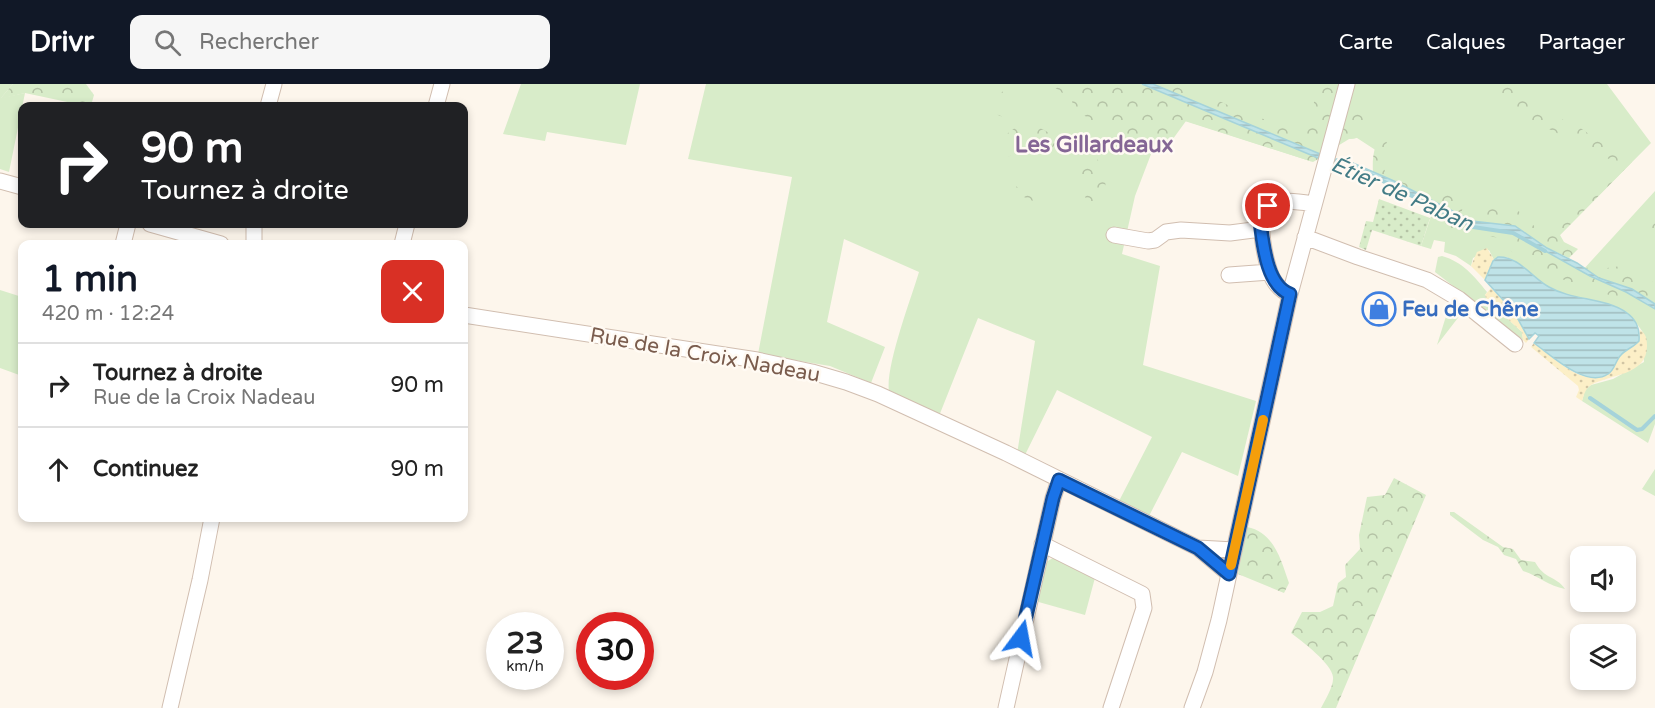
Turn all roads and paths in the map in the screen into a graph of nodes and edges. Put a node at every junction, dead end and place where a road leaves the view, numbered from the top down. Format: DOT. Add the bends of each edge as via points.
graph roads {
  1 [pos="274,84"];
  2 [pos="442,84"];
  3 [pos="1347,84"];
  4 [pos="269,102"];
  5 [pos="437,102"];
  6 [pos="0,181"];
  7 [pos="18,186"];
  8 [pos="1314,204"];
  9 [pos="164,228"];
  10 [pos="1261,229"];
  11 [pos="1114,236"];
  12 [pos="1305,237"];
  13 [pos="207,240"];
  14 [pos="1270,272"];
  15 [pos="1228,275"];
  16 [pos="1290,294"];
  17 [pos="468,316"];
  18 [pos="1515,344"];
  19 [pos="1059,480"];
  20 [pos="211,522"];
  21 [pos="1042,544"];
  22 [pos="1198,548"];
  23 [pos="1234,550"];
  24 [pos="1229,574"];
  25 [pos="170,708"];
  26 [pos="1006,708"];
  27 [pos="1111,708"];
  28 [pos="1192,708"];
  1 -- 4 [label="street"];
  2 -- 5 [label="street"];
  3 -- 8 [label="street"];
  6 -- 7 [label="street"];
  8 -- 10 [label="street" via="1276,202 1261,215"];
  8 -- 12 [label="street"];
  9 -- 13 [label="street"];
  10 -- 11 [label="street" via="1230,233 1180,230 1148,241"];
  10 -- 14 [label="street"];
  12 -- 16 [label="street"];
  12 -- 18 [label="street" via="1427,280 1459,299"];
  14 -- 15 [label="street"];
  14 -- 16 [label="street" via="1273,280"];
  16 -- 23 [label="street"];
  17 -- 19 [label="street, Rue de la Croix Nadeau" via="812,372 878,394"];
  19 -- 21 [label="street"];
  19 -- 22 [label="street, Rue de la Croix Nadeau"];
  20 -- 25 [label="street"];
  21 -- 26 [label="street"];
  21 -- 27 [label="street" via="1142,594 1144,608"];
  22 -- 23 [label="street"];
  22 -- 24 [label="street"];
  23 -- 24 [label="street"];
  24 -- 28 [label="street"];
}
